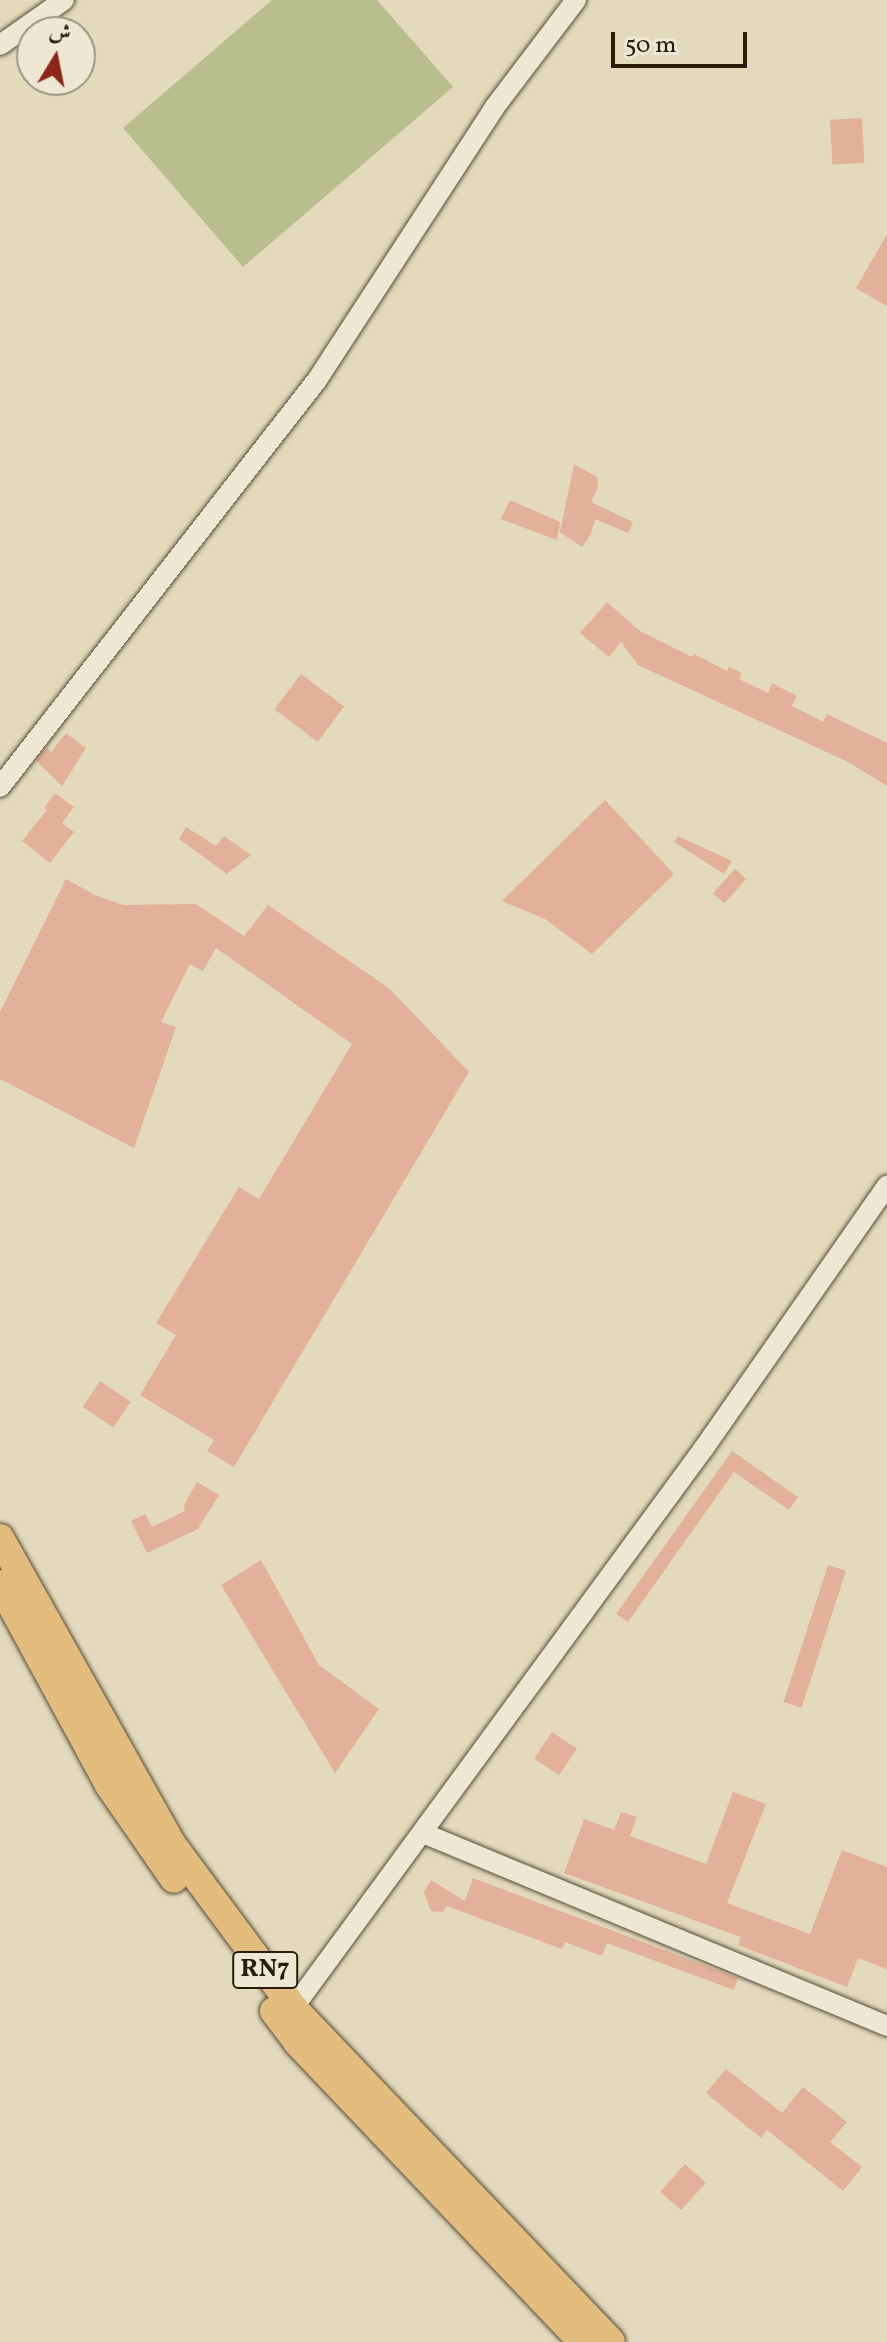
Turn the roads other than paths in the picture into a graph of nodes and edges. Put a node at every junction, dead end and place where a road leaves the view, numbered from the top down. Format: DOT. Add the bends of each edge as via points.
graph roads {
  1 [pos="64,0"];
  2 [pos="576,0"];
  3 [pos="0,45"];
  4 [pos="0,787"];
  5 [pos="887,1186"];
  6 [pos="0,1538"];
  7 [pos="0,1584"];
  8 [pos="423,1833"];
  9 [pos="288,2016"];
  10 [pos="887,2026"];
  11 [pos="583,2342"];
  12 [pos="611,2342"];
  1 -- 3 [label="street"];
  2 -- 4 [label="street" via="494,108 317,380"];
  5 -- 8 [label="street"];
  6 -- 9 [label="highway, RN7" via="171,1843"];
  7 -- 9 [label="highway, RN7" via="109,1785 155,1854"];
  8 -- 9 [label="street"];
  8 -- 10 [label="street"];
  9 -- 11 [label="highway, RN7"];
  9 -- 12 [label="highway, RN7"];
}
